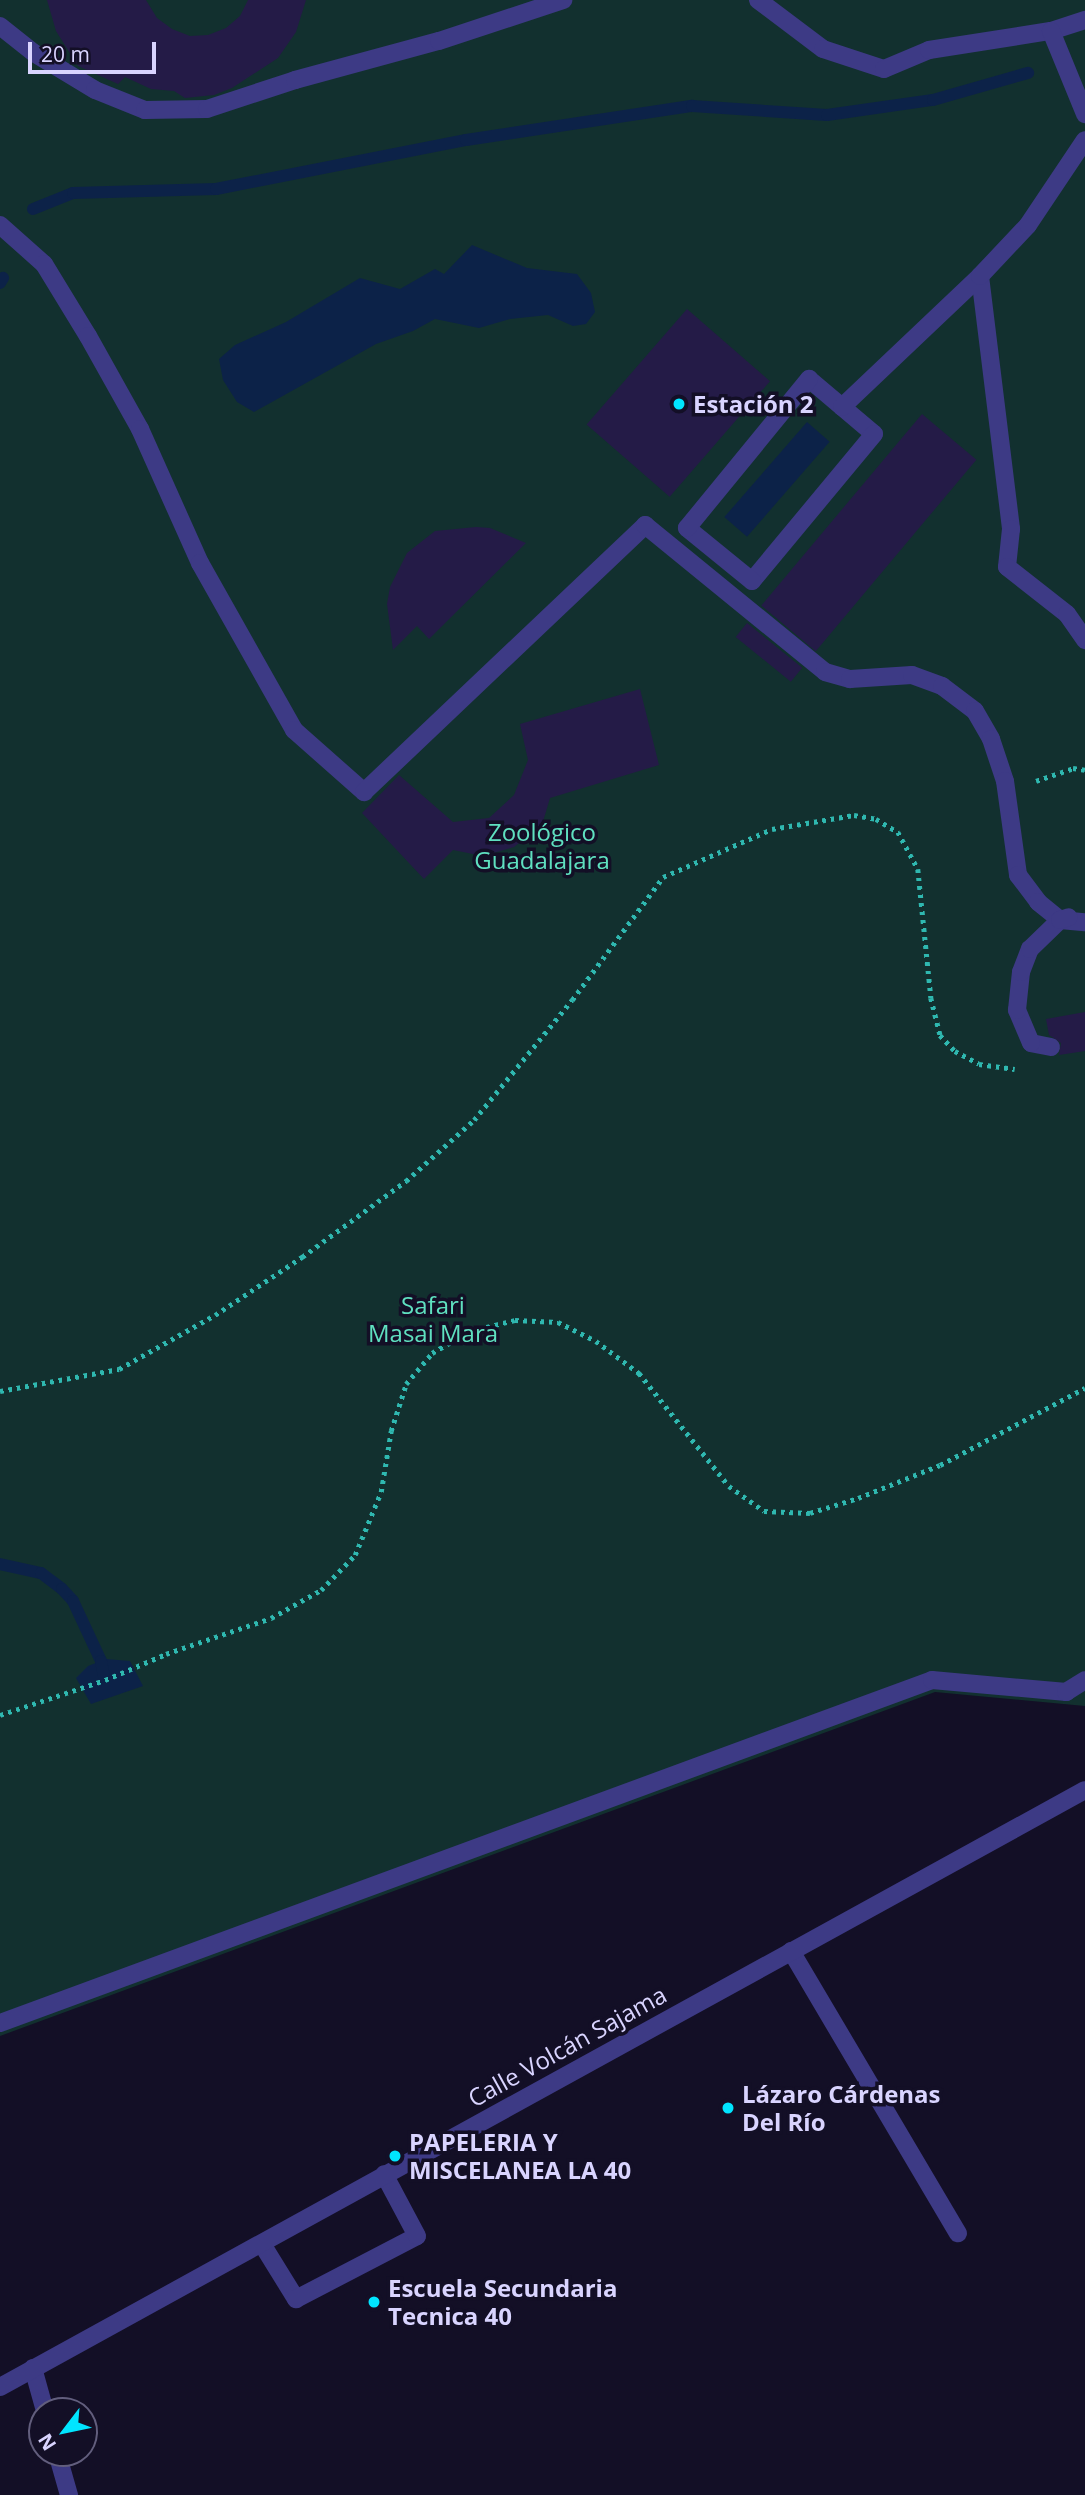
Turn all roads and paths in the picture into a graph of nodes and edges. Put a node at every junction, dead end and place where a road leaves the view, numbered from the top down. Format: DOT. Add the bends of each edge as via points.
graph roads {
  1 [pos="563,0"];
  2 [pos="758,0"];
  3 [pos="1085,20"];
  4 [pos="0,26"];
  5 [pos="1051,31"];
  6 [pos="1085,114"];
  7 [pos="1085,140"];
  8 [pos="0,225"];
  9 [pos="980,276"];
  10 [pos="842,407"];
  11 [pos="719,555"];
  12 [pos="705,573"];
  13 [pos="1085,640"];
  14 [pos="1085,770"];
  15 [pos="1007,794"];
  16 [pos="1085,910"];
  17 [pos="1060,920"];
  18 [pos="1085,922"];
  19 [pos="1051,1047"];
  20 [pos="1022,1068"];
  21 [pos="1085,1388"];
  22 [pos="0,1391"];
  23 [pos="1085,1680"];
  24 [pos="0,1715"];
  25 [pos="1085,1790"];
  26 [pos="791,1951"];
  27 [pos="0,2023"];
  28 [pos="384,2174"];
  29 [pos="958,2233"];
  30 [pos="262,2244"];
  31 [pos="33,2368"];
  32 [pos="0,2387"];
  33 [pos="42,2397"];
  34 [pos="61,2467"];
  35 [pos="69,2495"];
  1 -- 4 [label="street" via="207,109 145,110 95,90"];
  2 -- 5 [label="street" via="823,49 884,69 929,50"];
  3 -- 5 [label="street"];
  5 -- 6 [label="street"];
  7 -- 9 [label="street" via="1028,225"];
  8 -- 12 [label="street" via="44,264 88,336 139,429 200,563 294,730 364,792 645,525"];
  9 -- 10 [label="street"];
  9 -- 13 [label="street" via="1010,529 1007,567 1067,614"];
  10 -- 11 [label="street" via="874,434 866,444 752,581"];
  10 -- 11 [label="street" via="808,379 687,528"];
  11 -- 12 [label="street"];
  12 -- 15 [label="street" via="825,672 850,679 912,675 942,687 975,711 991,738"];
  14 -- 15 [label="path" via="1073,768"];
  15 -- 17 [label="street" via="1018,875 1038,902"];
  16 -- 17 [label="street"];
  17 -- 18 [label="street"];
  17 -- 19 [label="street" via="1030,949 1021,972 1017,1010 1031,1043"];
  20 -- 22 [label="path" via="979,1064 955,1051 940,1035 930,998 918,869 898,832 876,819 854,815 772,829 663,877 572,1000 474,1120 406,1181 323,1242 215,1315 119,1369"];
  21 -- 24 [label="path" via="940,1465 858,1498 810,1513 764,1511 729,1486 639,1373 596,1341 558,1322 515,1320 470,1331 432,1353 406,1384 376,1504 355,1555 321,1590 271,1618"];
  23 -- 27 [label="street" via="1066,1692 932,1680"];
  25 -- 26 [label="street, Calle Volcán Sajama"];
  26 -- 28 [label="street, Calle Volcán Sajama"];
  26 -- 29 [label="street"];
  28 -- 30 [label="street, Calle Volcán Sajama"];
  28 -- 30 [label="street" via="417,2236 296,2299"];
  30 -- 31 [label="street, Calle Volcán Sajama"];
  31 -- 32 [label="street, Calle Volcán Sajama"];
  31 -- 33 [label="street"];
  34 -- 35 [label="street"];
}
